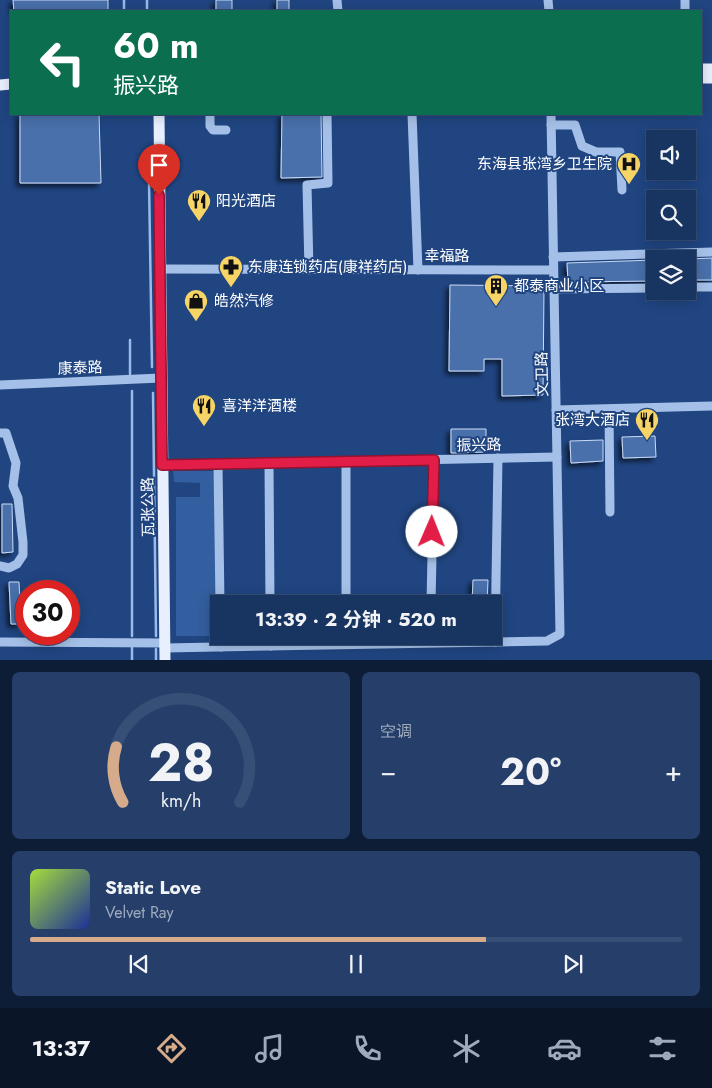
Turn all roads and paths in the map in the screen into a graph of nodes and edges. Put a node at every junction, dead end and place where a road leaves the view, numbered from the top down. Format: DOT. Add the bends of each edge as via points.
graph roads {
  1 [pos="159,115"];
  2 [pos="210,115"];
  3 [pos="327,115"];
  4 [pos="412,115"];
  5 [pos="550,115"];
  6 [pos="551,125"];
  7 [pos="226,130"];
  8 [pos="622,190"];
  9 [pos="712,252"];
  10 [pos="553,257"];
  11 [pos="160,270"];
  12 [pos="309,270"];
  13 [pos="418,270"];
  14 [pos="553,270"];
  15 [pos="712,287"];
  16 [pos="554,288"];
  17 [pos="646,288"];
  18 [pos="696,288"];
  19 [pos="161,378"];
  20 [pos="0,385"];
  21 [pos="712,406"];
  22 [pos="556,410"];
  23 [pos="609,410"];
  24 [pos="0,432"];
  25 [pos="557,457"];
  26 [pos="498,458"];
  27 [pos="434,460"];
  28 [pos="346,461"];
  29 [pos="269,463"];
  30 [pos="218,464"];
  31 [pos="162,465"];
  32 [pos="610,512"];
  33 [pos="0,566"];
  34 [pos="220,595"];
  35 [pos="270,595"];
  36 [pos="346,595"];
  37 [pos="431,595"];
  38 [pos="496,595"];
  39 [pos="0,642"];
  40 [pos="502,642"];
  41 [pos="284,645"];
  42 [pos="165,646"];
  43 [pos="271,646"];
  44 [pos="221,647"];
  45 [pos="165,660"];
  1 -- 11 [label="main road, 瓦张公路"];
  2 -- 7 [label="street" via="213,130"];
  3 -- 12 [label="street" via="328,183 307,185"];
  4 -- 13 [label="street"];
  5 -- 6 [label="street, 文卫路"];
  6 -- 8 [label="street" via="575,126 582,146 596,152 620,152"];
  6 -- 10 [label="street, 文卫路"];
  9 -- 10 [label="street"];
  10 -- 14 [label="street, 文卫路"];
  11 -- 12 [label="street, 幸福路"];
  11 -- 19 [label="main road, 瓦张公路"];
  12 -- 13 [label="street, 幸福路"];
  13 -- 14 [label="street, 幸福路"];
  14 -- 16 [label="street, 文卫路"];
  15 -- 18 [label="street"];
  16 -- 17 [label="street"];
  16 -- 22 [label="street, 文卫路"];
  19 -- 20 [label="street, 康泰路"];
  19 -- 31 [label="main road, 瓦张公路"];
  21 -- 23 [label="street"];
  22 -- 23 [label="street"];
  22 -- 25 [label="street, 文卫路"];
  23 -- 32 [label="street"];
  24 -- 33 [label="street" via="6,434 16,463 13,486 18,498 23,555 17,564 9,568"];
  25 -- 26 [label="street, 振兴路"];
  25 -- 40 [label="street, 文卫路" via="560,634 547,640"];
  26 -- 27 [label="street, 振兴路"];
  26 -- 38 [label="street"];
  27 -- 28 [label="street, 振兴路"];
  27 -- 37 [label="street"];
  28 -- 29 [label="street, 振兴路"];
  28 -- 36 [label="street"];
  29 -- 30 [label="street, 振兴路"];
  29 -- 35 [label="street"];
  30 -- 31 [label="street, 振兴路"];
  30 -- 34 [label="street"];
  31 -- 42 [label="main road, 瓦张公路"];
  39 -- 42 [label="street"];
  41 -- 43 [label="street"];
  42 -- 44 [label="street"];
  42 -- 45 [label="main road, 瓦张公路"];
  43 -- 44 [label="street"];
}
